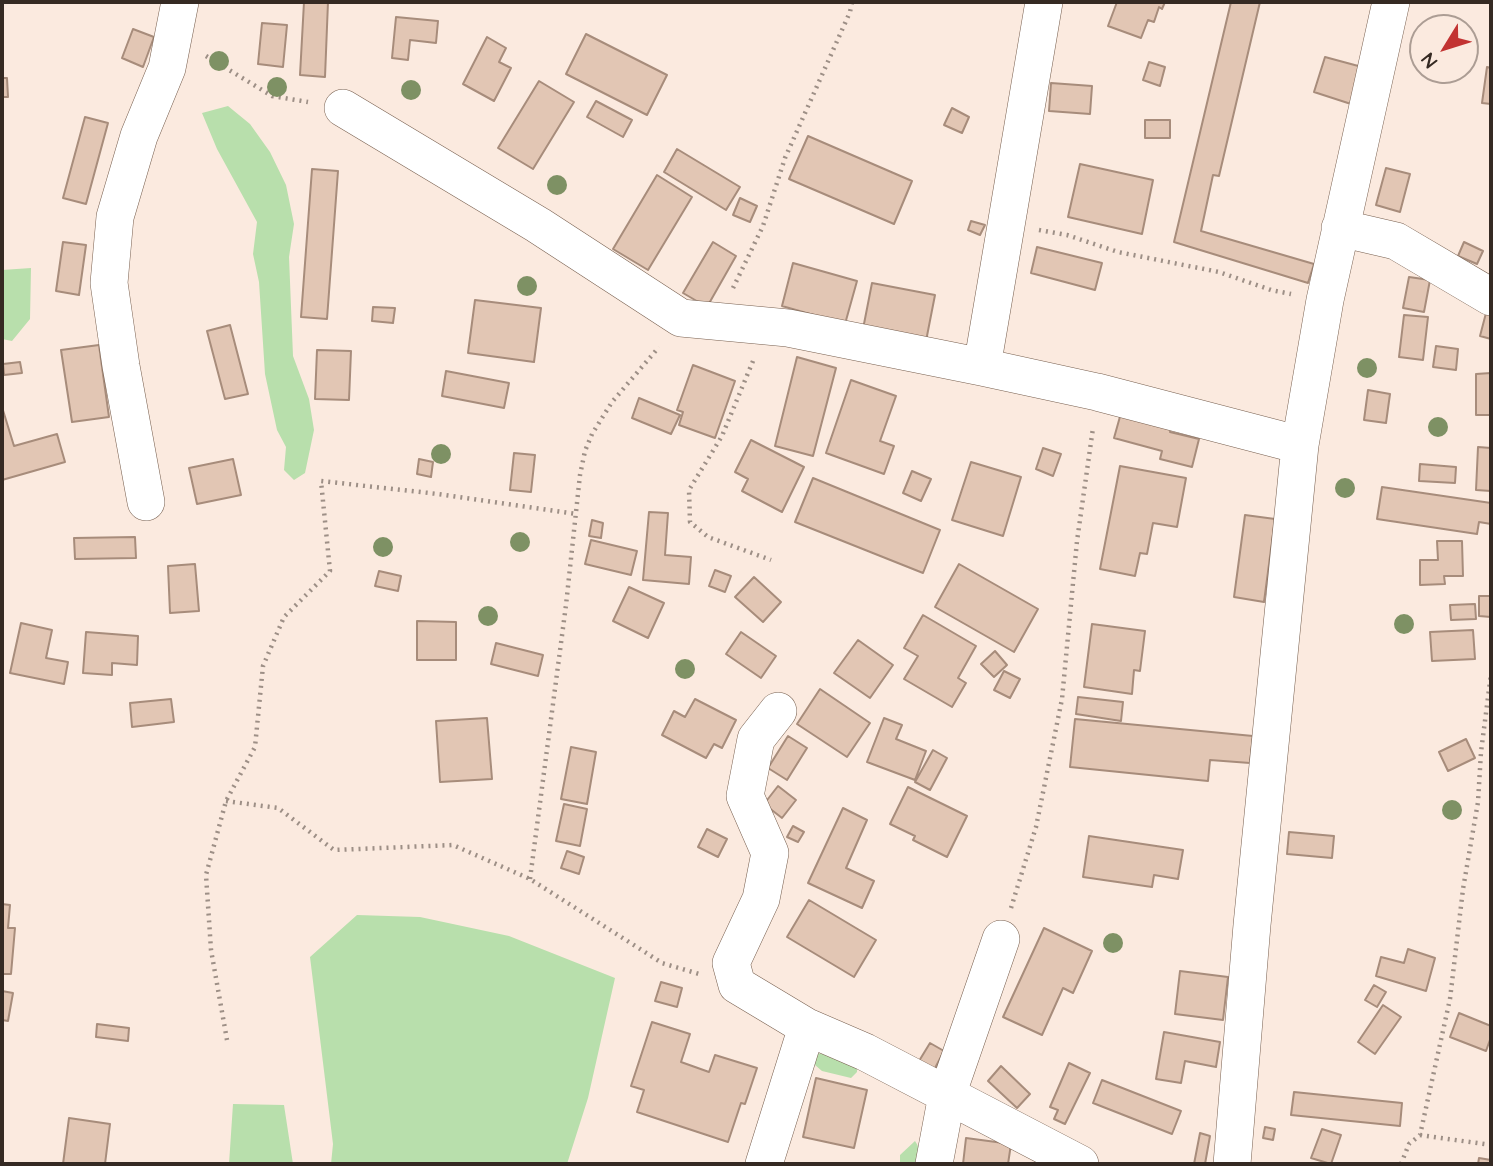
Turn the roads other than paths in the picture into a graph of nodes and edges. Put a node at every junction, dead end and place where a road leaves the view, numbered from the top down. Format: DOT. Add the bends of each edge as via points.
graph roads {
  1 [pos="1391,2"];
  2 [pos="180,4"];
  3 [pos="1036,4"];
  4 [pos="343,108"];
  5 [pos="1340,228"];
  6 [pos="1491,297"];
  7 [pos="982,367"];
  8 [pos="1300,445"];
  9 [pos="145,502"];
  10 [pos="778,711"];
  11 [pos="1001,939"];
  12 [pos="807,1027"];
  13 [pos="947,1095"];
  14 [pos="764,1164"];
  15 [pos="934,1164"];
  16 [pos="1080,1164"];
  17 [pos="1232,1164"];
  1 -- 5 [label="street"];
  2 -- 9 [label="street" via="167,68 139,136 115,217 109,283"];
  3 -- 7 [label="street"];
  4 -- 7 [label="street" via="681,318 788,328"];
  5 -- 6 [label="street" via="1395,241"];
  5 -- 8 [label="street"];
  7 -- 8 [label="street"];
  8 -- 17 [label="street"];
  10 -- 12 [label="street" via="756,739 745,796 770,853 761,899 731,963 737,985"];
  11 -- 13 [label="street"];
  12 -- 13 [label="street"];
  12 -- 14 [label="street"];
  13 -- 15 [label="street"];
  13 -- 16 [label="street"];
}
